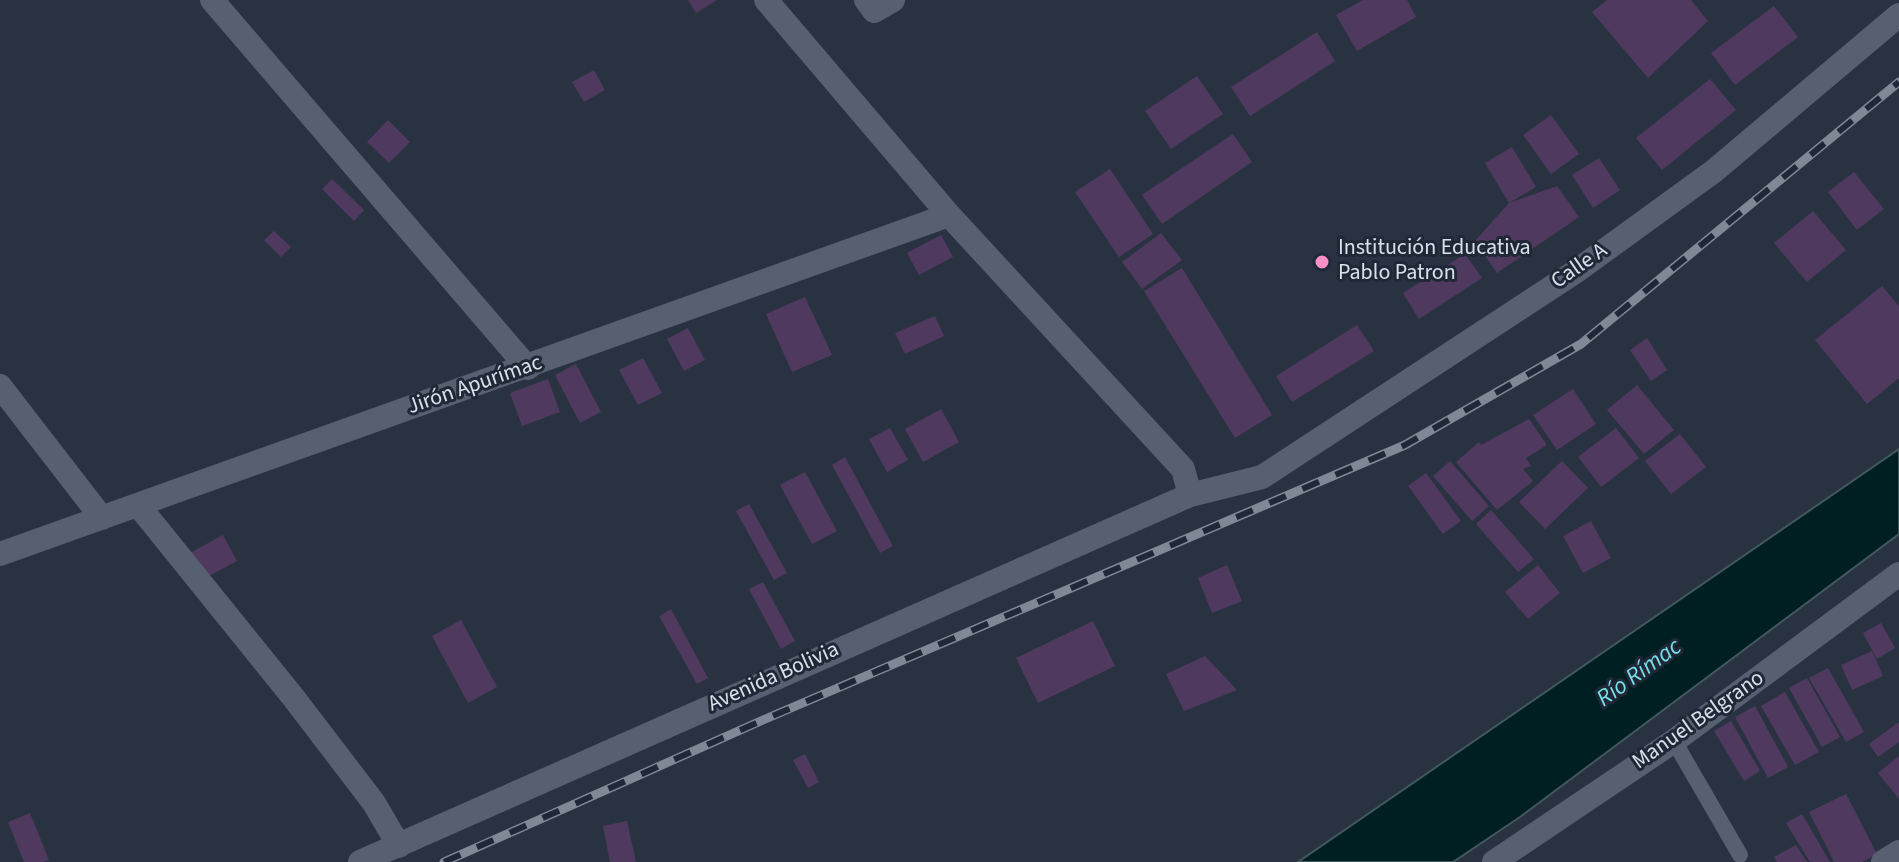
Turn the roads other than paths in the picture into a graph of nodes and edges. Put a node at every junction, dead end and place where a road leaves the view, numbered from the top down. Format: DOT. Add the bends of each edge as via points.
graph roads {
  1 [pos="212,0"];
  2 [pos="766,0"];
  3 [pos="1899,15"];
  4 [pos="949,215"];
  5 [pos="528,368"];
  6 [pos="0,386"];
  7 [pos="1190,495"];
  8 [pos="138,505"];
  9 [pos="102,518"];
  10 [pos="0,554"];
  11 [pos="1899,574"];
  12 [pos="1674,741"];
  13 [pos="399,846"];
  14 [pos="1899,852"];
  15 [pos="1740,855"];
  16 [pos="360,862"];
  17 [pos="1494,862"];
  18 [pos="1883,862"];
  1 -- 5 [label="street"];
  2 -- 4 [label="street"];
  3 -- 7 [label="street, Calle A" via="1714,171 1575,272 1262,477"];
  4 -- 5 [label="street, Jirón Apurímac"];
  4 -- 7 [label="street" via="1183,469"];
  5 -- 8 [label="street, Jirón Apurímac"];
  6 -- 9 [label="street"];
  7 -- 13 [label="street, Avenida Bolivia"];
  8 -- 9 [label="street, Jirón Apurímac"];
  8 -- 13 [label="street" via="347,767"];
  9 -- 10 [label="street, Jirón Apurímac"];
  11 -- 12 [label="street, Manuel Belgrano"];
  12 -- 15 [label="lane"];
  12 -- 17 [label="street, Manuel Belgrano"];
  13 -- 16 [label="street, Avenida Bolivia"];
  14 -- 18 [label="street"];
}
